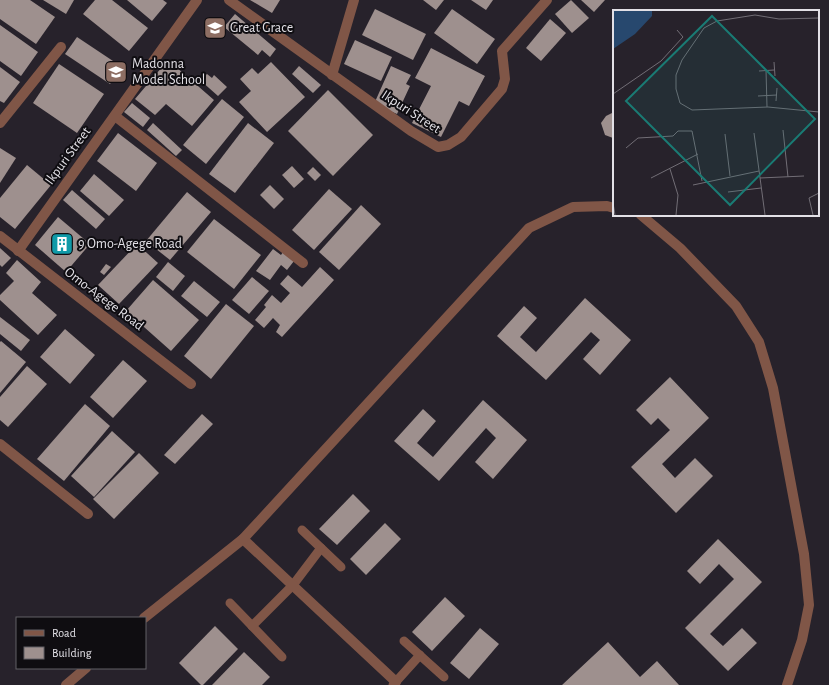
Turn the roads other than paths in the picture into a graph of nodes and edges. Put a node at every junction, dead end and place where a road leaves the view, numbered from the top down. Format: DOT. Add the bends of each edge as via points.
graph roads {
  1 [pos="197,0"];
  2 [pos="229,0"];
  3 [pos="354,0"];
  4 [pos="546,0"];
  5 [pos="61,47"];
  6 [pos="332,75"];
  7 [pos="115,116"];
  8 [pos="0,123"];
  9 [pos="613,208"];
  10 [pos="641,216"];
  11 [pos="0,236"];
  12 [pos="18,251"];
  13 [pos="304,262"];
  14 [pos="191,384"];
  15 [pos="0,444"];
  16 [pos="88,514"];
  17 [pos="302,530"];
  18 [pos="243,539"];
  19 [pos="321,548"];
  20 [pos="341,567"];
  21 [pos="293,585"];
  22 [pos="230,603"];
  23 [pos="145,617"];
  24 [pos="252,626"];
  25 [pos="404,641"];
  26 [pos="420,655"];
  27 [pos="282,657"];
  28 [pos="85,669"];
  29 [pos="444,677"];
  30 [pos="394,684"];
  31 [pos="66,685"];
  32 [pos="787,685"];
  1 -- 7 [label="street, Ikpuri Street"];
  2 -- 6 [label="street, Ikpuri Street"];
  3 -- 6 [label="street"];
  4 -- 6 [label="street, Ikpuri Street" via="502,51 505,79 502,89 461,137 448,145 438,147 411,131"];
  5 -- 8 [label="street"];
  7 -- 12 [label="street, Ikpuri Street"];
  7 -- 13 [label="street"];
  9 -- 18 [label="street" via="573,207 529,228"];
  10 -- 32 [label="street" via="680,248 736,306 759,342 773,388 804,554 810,605"];
  11 -- 12 [label="street, Omo-Agege Road"];
  12 -- 14 [label="street, Omo-Agege Road"];
  15 -- 16 [label="street"];
  17 -- 19 [label="lane"];
  18 -- 21 [label="street"];
  18 -- 23 [label="street"];
  19 -- 20 [label="lane"];
  19 -- 21 [label="lane"];
  21 -- 24 [label="lane"];
  21 -- 30 [label="street"];
  22 -- 24 [label="lane"];
  24 -- 27 [label="lane"];
  25 -- 26 [label="lane"];
  26 -- 29 [label="lane"];
  26 -- 30 [label="lane"];
  28 -- 31 [label="street"];
}
